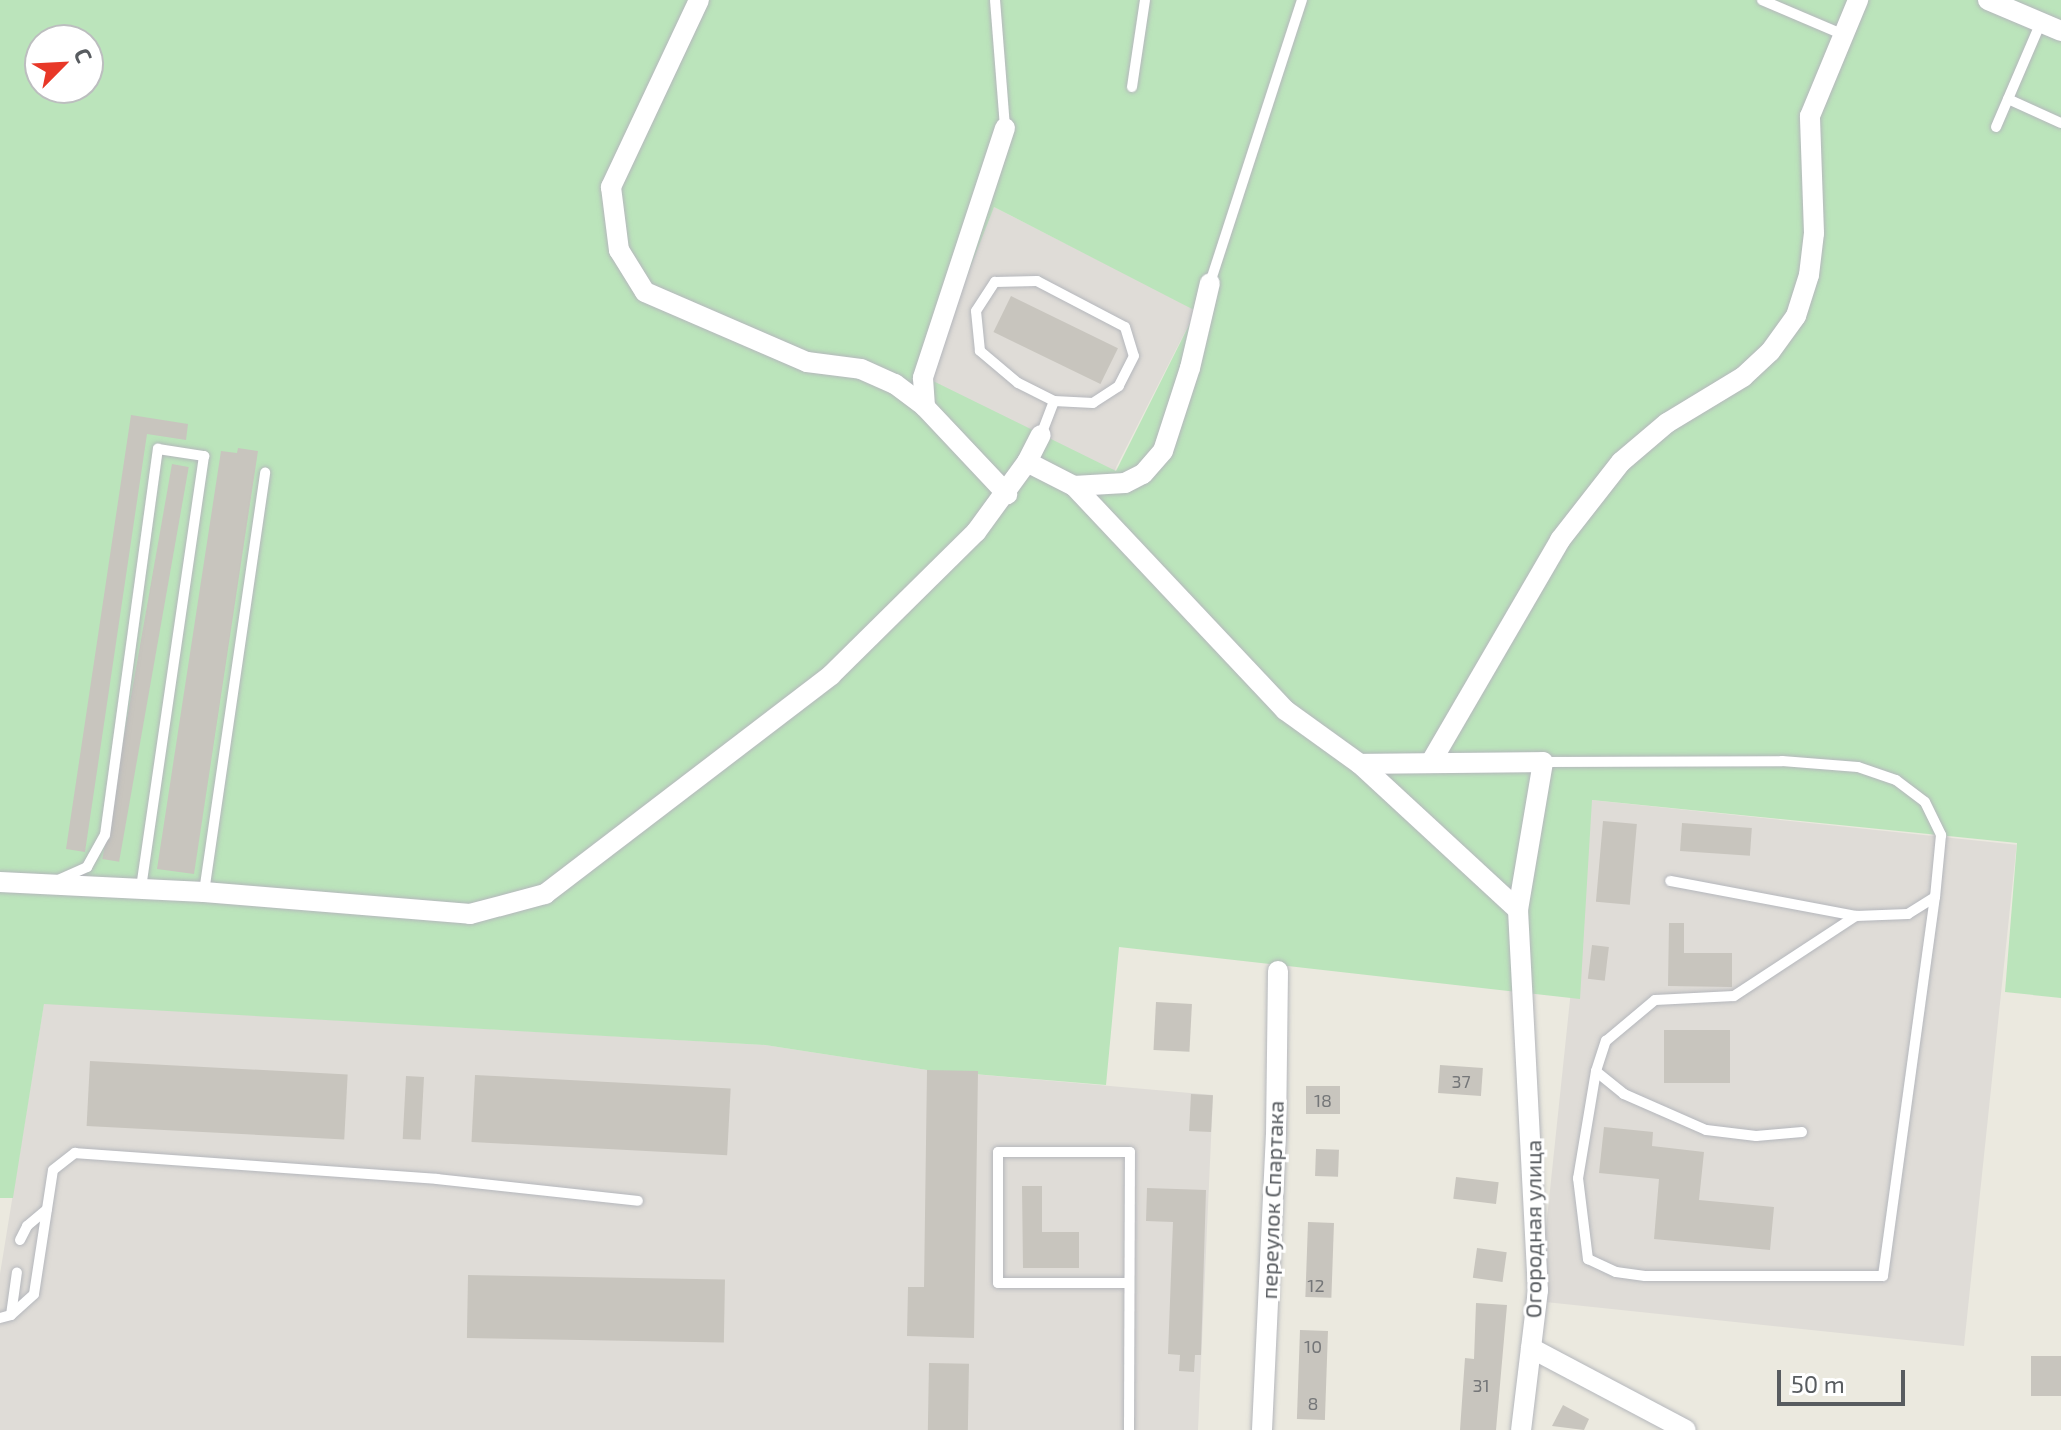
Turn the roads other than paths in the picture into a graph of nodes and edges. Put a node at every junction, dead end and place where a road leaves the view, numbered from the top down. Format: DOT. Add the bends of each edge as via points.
graph roads {
  1 [pos="699,0"];
  2 [pos="995,0"];
  3 [pos="1145,0"];
  4 [pos="1302,0"];
  5 [pos="1762,0"];
  6 [pos="1858,0"];
  7 [pos="1988,0"];
  8 [pos="2041,22"];
  9 [pos="2061,31"];
  10 [pos="1844,35"];
  11 [pos="1132,87"];
  12 [pos="2008,99"];
  13 [pos="2061,123"];
  14 [pos="1996,127"];
  15 [pos="1005,128"];
  16 [pos="1210,283"];
  17 [pos="1054,401"];
  18 [pos="925,407"];
  19 [pos="1041,435"];
  20 [pos="1027,462"];
  21 [pos="265,472"];
  22 [pos="1074,486"];
  23 [pos="1007,494"];
  24 [pos="1431,762"];
  25 [pos="1543,762"];
  26 [pos="1360,764"];
  27 [pos="1670,881"];
  28 [pos="0,882"];
  29 [pos="50,884"];
  30 [pos="141,888"];
  31 [pos="204,892"];
  32 [pos="1935,897"];
  33 [pos="1518,910"];
  34 [pos="1856,916"];
  35 [pos="1278,971"];
  36 [pos="1596,1071"];
  37 [pos="1802,1132"];
  38 [pos="638,1201"];
  39 [pos="47,1209"];
  40 [pos="20,1240"];
  41 [pos="17,1272"];
  42 [pos="1129,1283"];
  43 [pos="6,1316"];
  44 [pos="1531,1348"];
  45 [pos="1129,1430"];
  46 [pos="1262,1430"];
  47 [pos="1521,1430"];
  48 [pos="1686,1430"];
  1 -- 18 [label="street" via="611,187 619,250 645,292 807,362 861,369 895,384"];
  2 -- 15 [label="lane"];
  3 -- 11 [label="lane"];
  4 -- 16 [label="lane"];
  5 -- 10 [label="lane"];
  6 -- 10 [label="street"];
  7 -- 8 [label="street"];
  8 -- 9 [label="street"];
  8 -- 12 [label="lane"];
  10 -- 24 [label="street" via="1810,116 1814,233 1809,275 1796,316 1743,377 1667,423 1621,462 1560,540"];
  12 -- 13 [label="lane"];
  12 -- 14 [label="lane"];
  15 -- 18 [label="street" via="923,378"];
  16 -- 22 [label="street" via="1163,451 1143,474 1125,483"];
  17 -- 17 [label="lane" via="1018,383 980,351 976,311 995,282 1037,281 1125,327 1134,356 1119,386 1093,403"];
  17 -- 19 [label="lane"];
  18 -- 23 [label="street"];
  19 -- 20 [label="street"];
  20 -- 22 [label="street"];
  20 -- 23 [label="street"];
  21 -- 31 [label="lane"];
  22 -- 26 [label="street" via="1285,710"];
  23 -- 31 [label="street" via="976,532 831,675 545,894 470,914"];
  24 -- 25 [label="street"];
  24 -- 26 [label="street"];
  25 -- 32 [label="lane" via="1782,761 1858,767 1884,776 1925,802 1941,835"];
  25 -- 33 [label="street, Огородная улица"];
  26 -- 33 [label="street"];
  27 -- 34 [label="lane"];
  28 -- 29 [label="street"];
  29 -- 30 [label="street"];
  29 -- 30 [label="lane" via="87,867 105,835 158,449 204,456"];
  30 -- 31 [label="street"];
  32 -- 34 [label="lane" via="1908,914"];
  32 -- 36 [label="lane" via="1883,1276 1645,1276 1616,1272 1588,1259 1578,1178"];
  33 -- 44 [label="street, Огородная улица" via="1538,1290"];
  34 -- 36 [label="lane" via="1734,996 1655,1000 1606,1041"];
  35 -- 46 [label="street, переулок Спартака"];
  36 -- 37 [label="lane" via="1624,1094 1706,1130 1756,1136"];
  38 -- 39 [label="lane" via="437,1179 75,1153 53,1170"];
  39 -- 40 [label="lane"];
  39 -- 43 [label="lane" via="34,1294"];
  41 -- 43 [label="lane"];
  42 -- 42 [label="lane" via="998,1283 998,1152 1130,1152"];
  42 -- 45 [label="lane"];
  44 -- 47 [label="street, Огородная улица"];
  44 -- 48 [label="street"];
}
